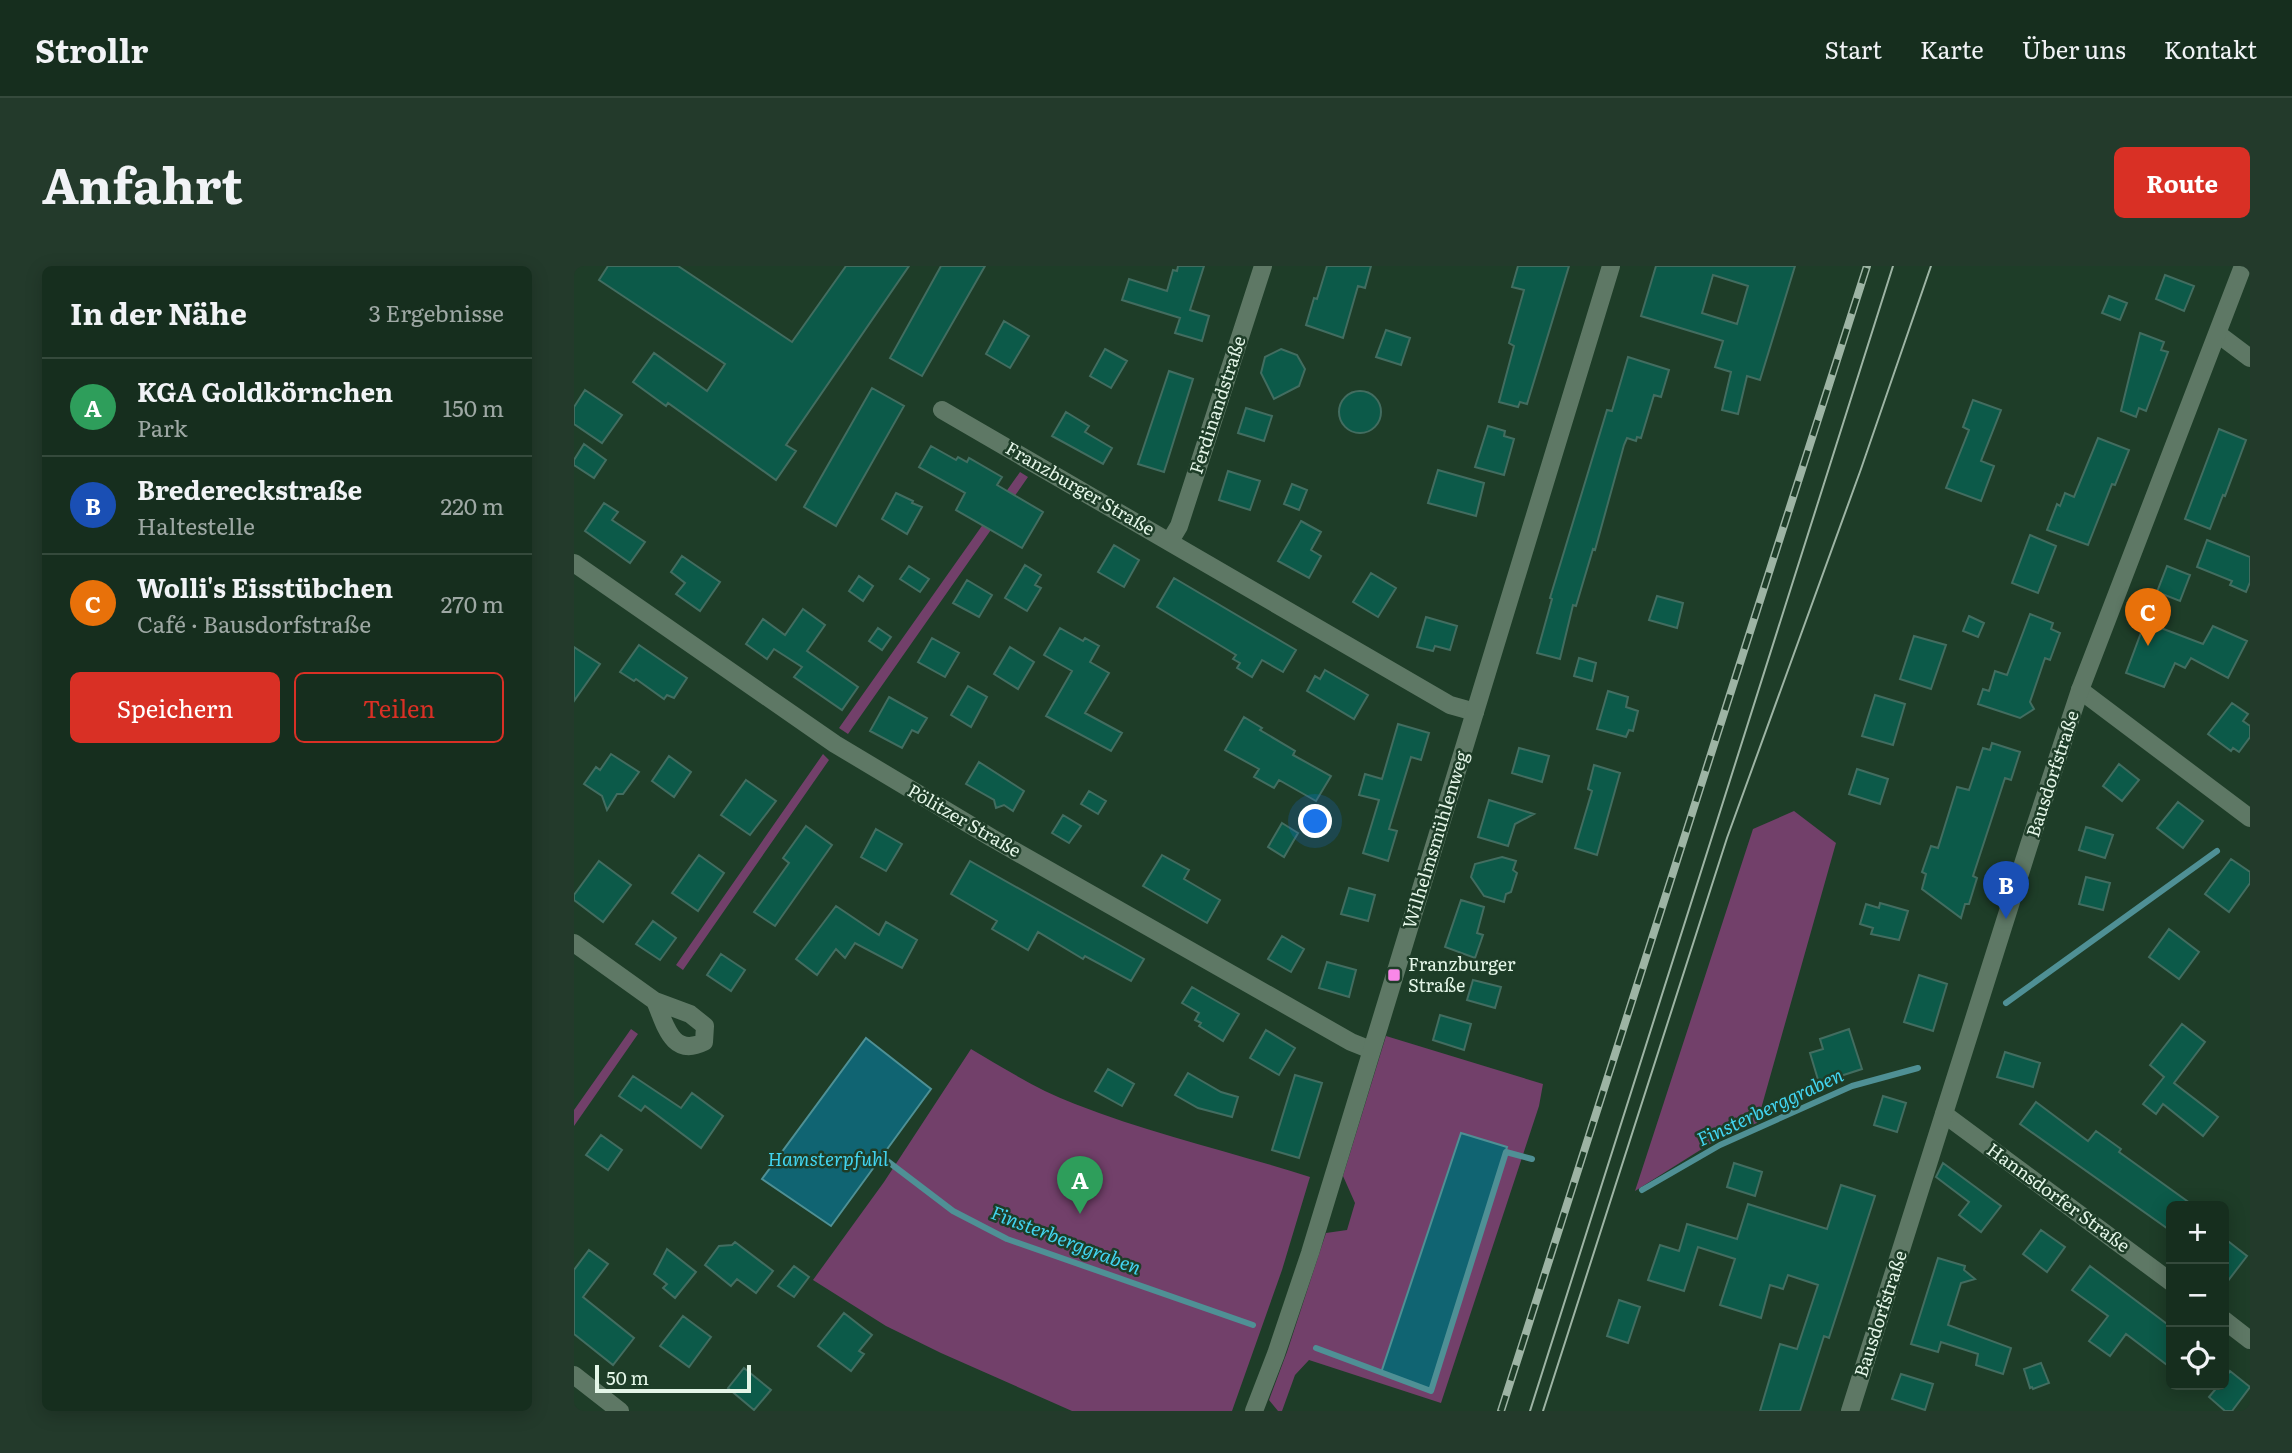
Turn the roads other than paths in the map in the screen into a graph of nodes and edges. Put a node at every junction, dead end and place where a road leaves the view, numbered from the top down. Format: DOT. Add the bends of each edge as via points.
graph roads {
  1 [pos="1262,266"];
  2 [pos="1611,266"];
  3 [pos="2243,266"];
  4 [pos="2218,334"];
  5 [pos="2250,358"];
  6 [pos="942,410"];
  7 [pos="1170,541"];
  8 [pos="574,563"];
  9 [pos="2081,690"];
  10 [pos="1475,712"];
  11 [pos="2250,818"];
  12 [pos="574,943"];
  13 [pos="655,1001"];
  14 [pos="1371,1050"];
  15 [pos="1944,1114"];
  16 [pos="2166,1278"];
  17 [pos="2229,1324"];
  18 [pos="2250,1340"];
  19 [pos="574,1375"];
  20 [pos="620,1411"];
  21 [pos="1254,1411"];
  22 [pos="1850,1411"];
  1 -- 7 [label="street, Ferdinandstraße" via="1179,526"];
  2 -- 10 [label="street, Wilhelmsmühlenweg"];
  3 -- 4 [label="street, Bausdorfstraße"];
  4 -- 5 [label="street"];
  4 -- 9 [label="street, Bausdorfstraße"];
  6 -- 7 [label="street, Franzburger Straße"];
  7 -- 10 [label="street, Franzburger Straße" via="1450,705"];
  8 -- 14 [label="street, Pölitzer Straße" via="835,744 992,838"];
  9 -- 11 [label="street"];
  9 -- 15 [label="street, Bausdorfstraße"];
  10 -- 14 [label="street, Wilhelmsmühlenweg"];
  12 -- 13 [label="street"];
  14 -- 21 [label="street, Wilhelmsmühlenweg" via="1293,1306"];
  15 -- 16 [label="street, Hannsdorfer Straße"];
  15 -- 22 [label="street, Bausdorfstraße"];
  17 -- 18 [label="street"];
  19 -- 20 [label="street"];
}
